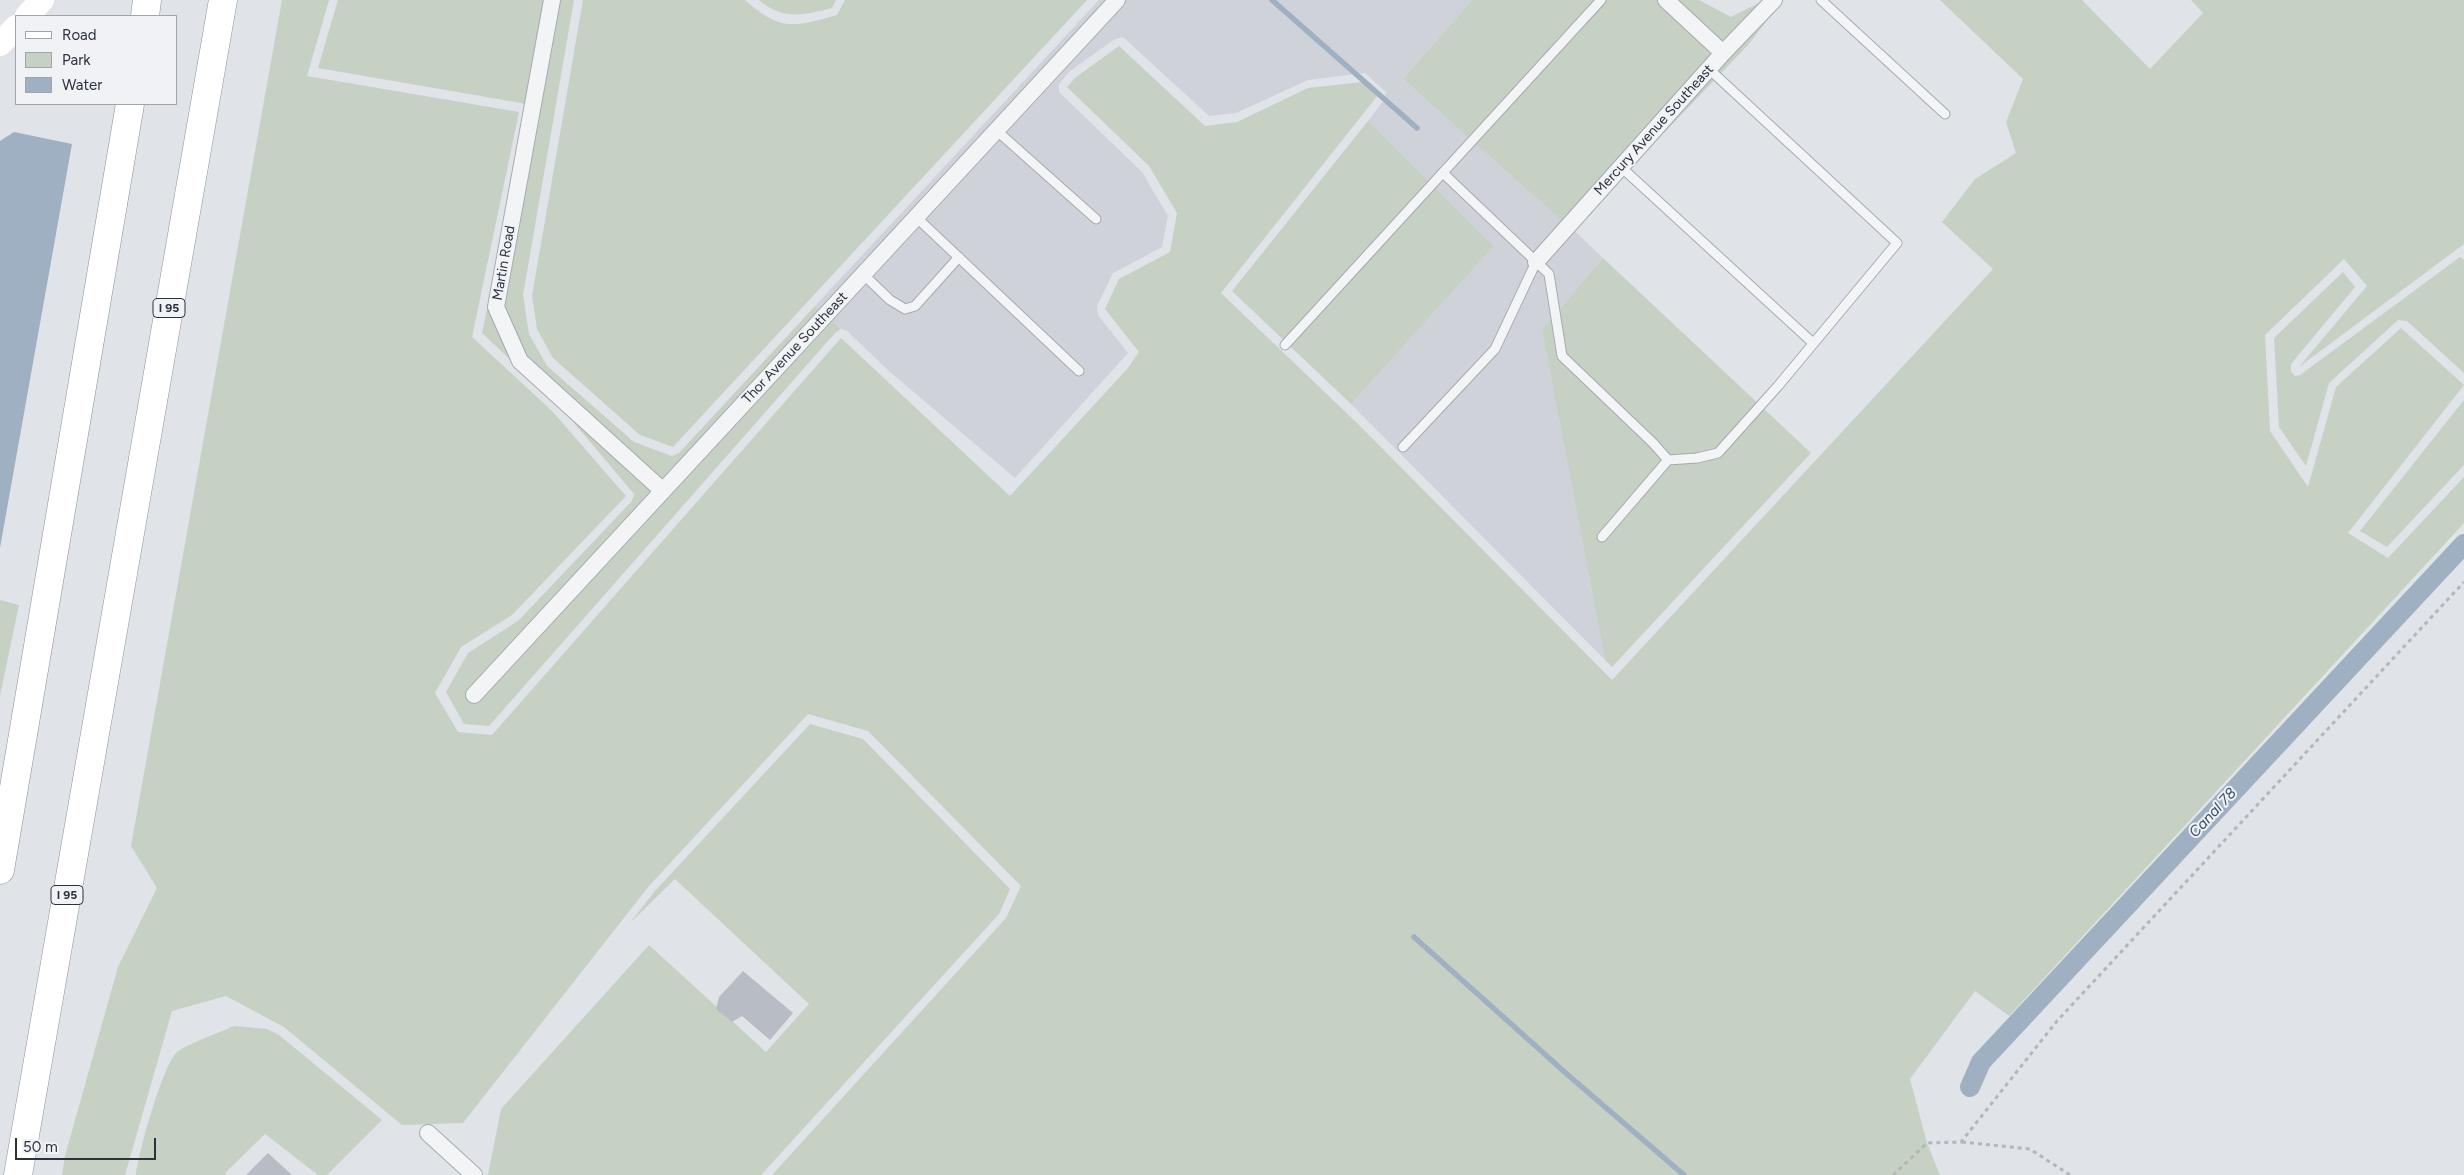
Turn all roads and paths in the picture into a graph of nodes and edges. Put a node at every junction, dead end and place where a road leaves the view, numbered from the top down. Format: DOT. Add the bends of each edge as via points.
graph roads {
  1 [pos="42,0"];
  2 [pos="147,0"];
  3 [pos="223,0"];
  4 [pos="552,0"];
  5 [pos="1116,0"];
  6 [pos="1600,0"];
  7 [pos="1666,0"];
  8 [pos="1774,0"];
  9 [pos="1821,0"];
  10 [pos="27,15"];
  11 [pos="145,15"];
  12 [pos="15,28"];
  13 [pos="0,44"];
  14 [pos="1723,52"];
  15 [pos="1709,68"];
  16 [pos="130,105"];
  17 [pos="1946,114"];
  18 [pos="996,130"];
  19 [pos="1621,167"];
  20 [pos="1443,173"];
  21 [pos="916,217"];
  22 [pos="1096,219"];
  23 [pos="959,257"];
  24 [pos="1536,262"];
  25 [pos="863,274"];
  26 [pos="1813,343"];
  27 [pos="1285,345"];
  28 [pos="1079,371"];
  29 [pos="1404,447"];
  30 [pos="1668,460"];
  31 [pos="662,491"];
  32 [pos="1602,537"];
  33 [pos="2464,582"];
  34 [pos="474,695"];
  35 [pos="0,870"];
  36 [pos="428,1133"];
  37 [pos="1961,1142"];
  38 [pos="18,1175"];
  39 [pos="474,1175"];
  40 [pos="1893,1175"];
  41 [pos="2070,1175"];
  1 -- 10 [label="main road"];
  2 -- 11 [label="highway"];
  3 -- 38 [label="highway, I 95"];
  4 -- 31 [label="street, Martin Road" via="496,307 520,361"];
  5 -- 18 [label="street, Thor Avenue Southeast"];
  6 -- 20 [label="lane"];
  7 -- 14 [label="street"];
  8 -- 14 [label="street, Mercury Avenue Southeast"];
  9 -- 17 [label="lane"];
  12 -- 13 [label="main road"];
  14 -- 15 [label="street, Mercury Avenue Southeast"];
  15 -- 19 [label="street, Mercury Avenue Southeast"];
  15 -- 26 [label="lane" via="1897,243"];
  16 -- 35 [label="highway"];
  18 -- 21 [label="street, Thor Avenue Southeast"];
  18 -- 22 [label="lane"];
  19 -- 24 [label="street, Mercury Avenue Southeast"];
  19 -- 26 [label="lane"];
  20 -- 24 [label="lane"];
  20 -- 27 [label="lane"];
  21 -- 23 [label="lane"];
  21 -- 25 [label="street, Thor Avenue Southeast"];
  23 -- 25 [label="lane" via="915,306 905,309 890,300"];
  23 -- 28 [label="lane"];
  24 -- 29 [label="lane" via="1495,349"];
  24 -- 30 [label="lane" via="1550,274 1562,356"];
  25 -- 31 [label="street, Thor Avenue Southeast"];
  26 -- 30 [label="lane" via="1718,453"];
  30 -- 32 [label="lane"];
  31 -- 34 [label="street, Thor Avenue Southeast"];
  33 -- 37 [label="path" via="2057,1022"];
  36 -- 39 [label="street"];
  37 -- 40 [label="path" via="1927,1143"];
  37 -- 41 [label="path" via="2030,1149"];
}
